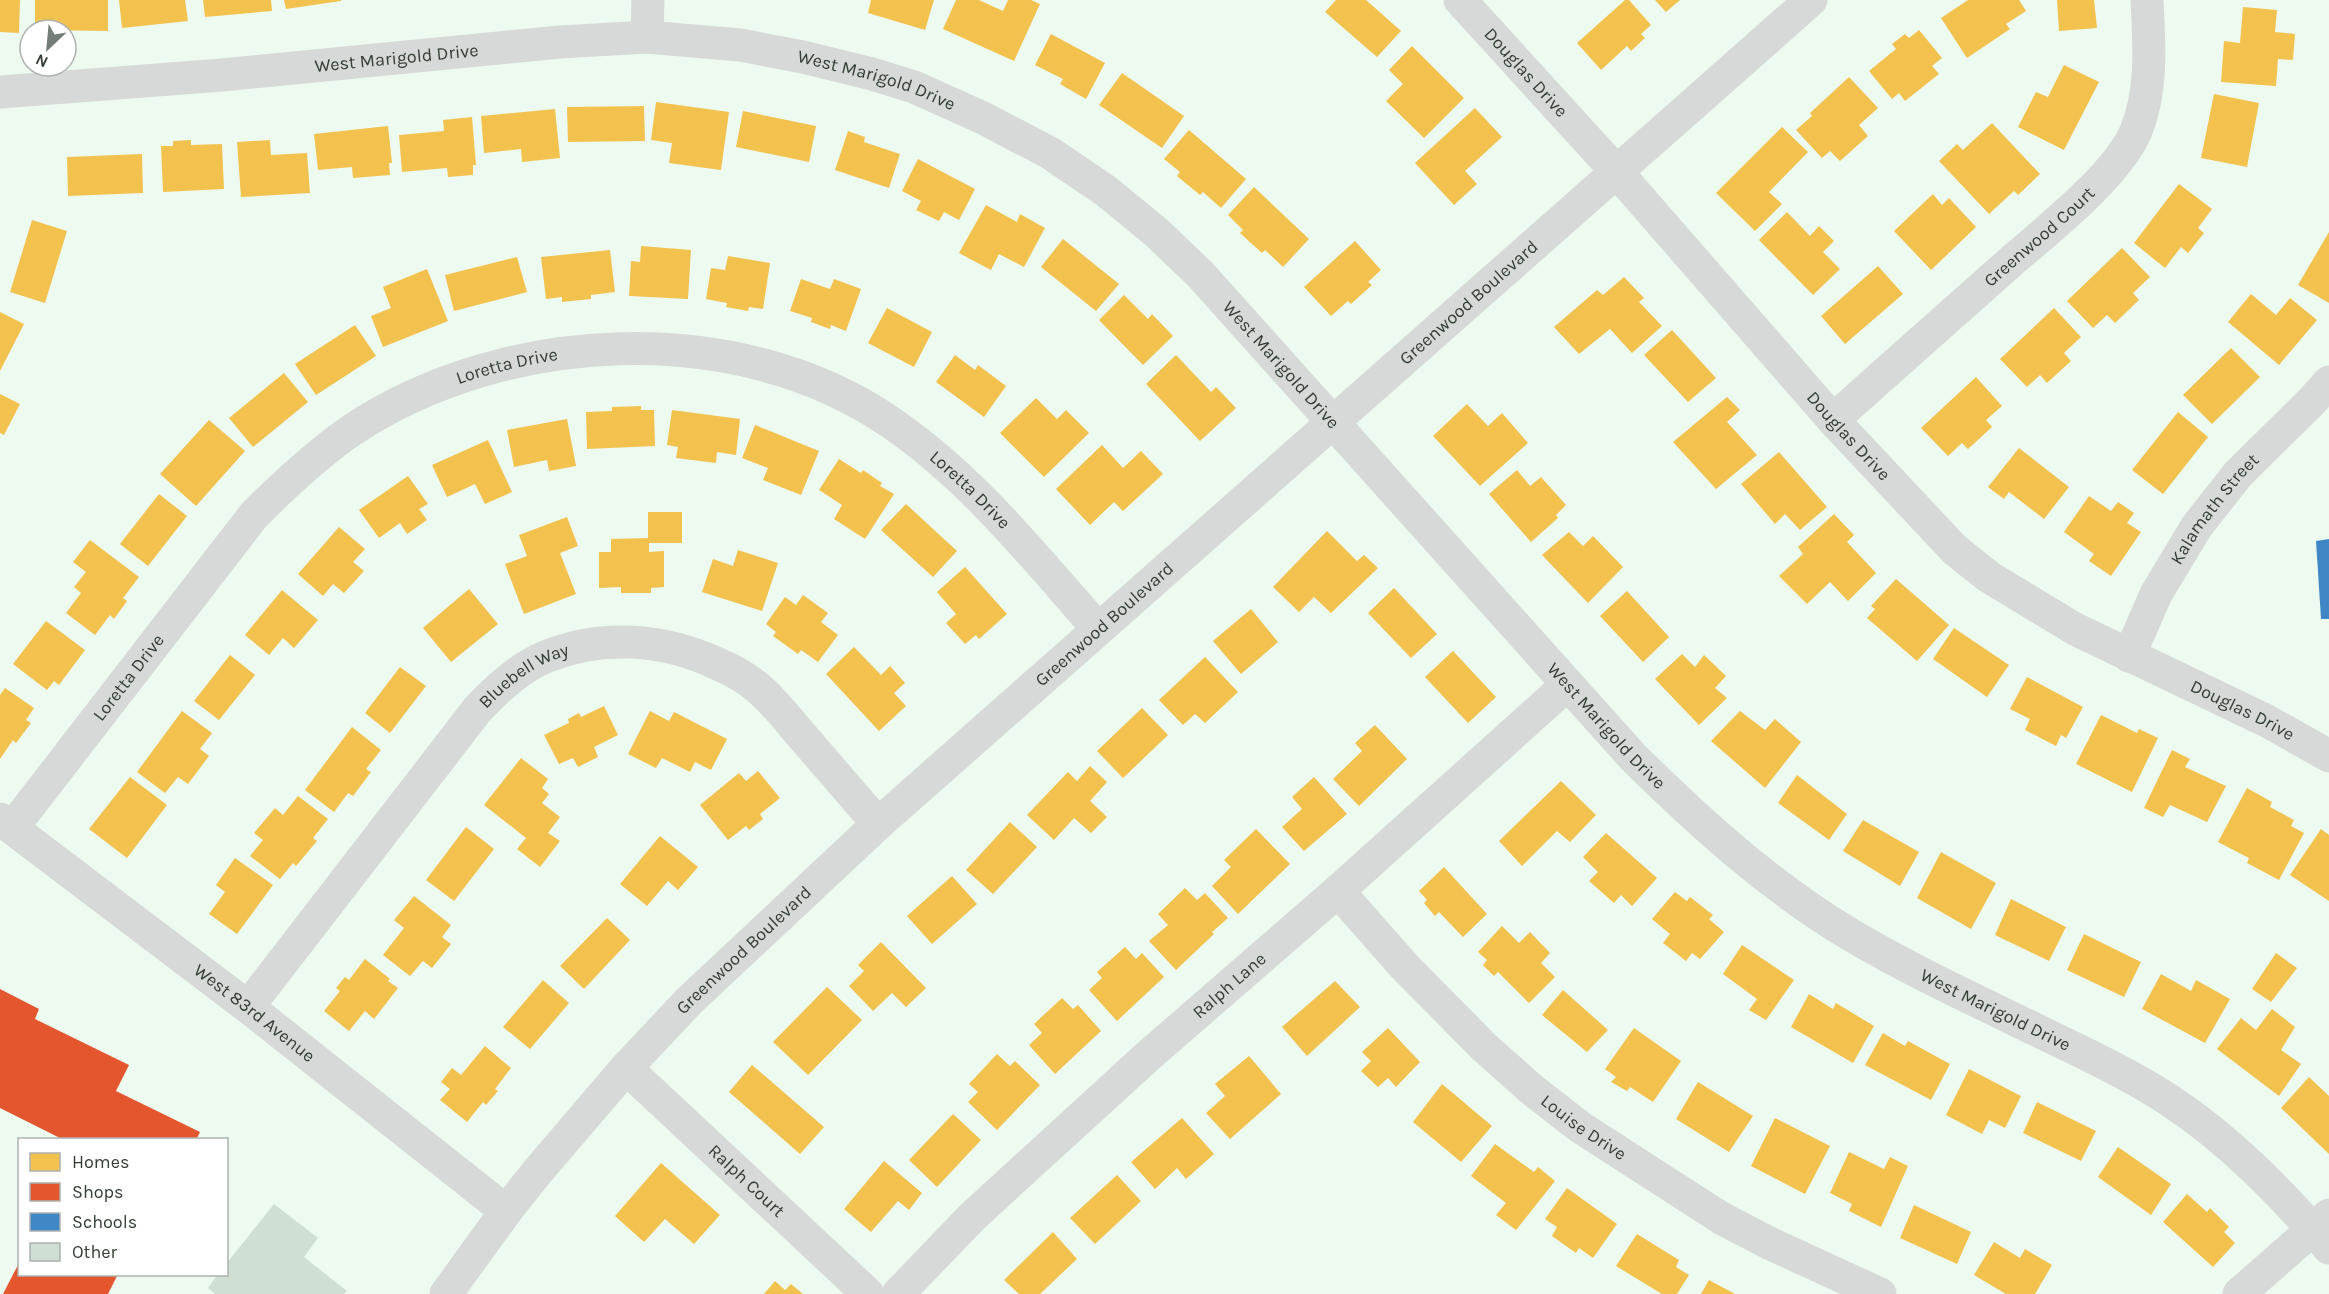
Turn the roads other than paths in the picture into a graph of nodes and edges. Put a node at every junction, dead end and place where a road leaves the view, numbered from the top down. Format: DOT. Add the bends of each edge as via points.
graph roads {
  1 [pos="648,0"];
  2 [pos="1460,0"];
  3 [pos="1811,0"];
  4 [pos="2146,0"];
  5 [pos="647,38"];
  6 [pos="0,92"];
  7 [pos="1616,171"];
  8 [pos="2329,382"];
  9 [pos="1833,420"];
  10 [pos="1334,422"];
  11 [pos="1098,629"];
  12 [pos="2129,656"];
  13 [pos="1567,685"];
  14 [pos="2329,756"];
  15 [pos="6,823"];
  16 [pos="878,824"];
  17 [pos="1338,891"];
  18 [pos="248,1007"];
  19 [pos="626,1068"];
  20 [pos="506,1211"];
  21 [pos="2324,1230"];
  22 [pos="446,1294"];
  23 [pos="868,1294"];
  24 [pos="898,1294"];
  25 [pos="1880,1294"];
  26 [pos="2239,1294"];
  1 -- 5 [label="street"];
  2 -- 7 [label="street, Douglas Drive"];
  3 -- 7 [label="street, Greenwood Boulevard"];
  4 -- 9 [label="street, Greenwood Court" via="2150,58 2144,104 2135,132 2118,160 2077,204"];
  5 -- 6 [label="street, West Marigold Drive" via="560,42"];
  5 -- 10 [label="street, West Marigold Drive" via="740,45 872,74 964,109 1050,153 1107,191 1156,232 1200,274"];
  7 -- 9 [label="street, Douglas Drive"];
  7 -- 10 [label="street, Greenwood Boulevard"];
  8 -- 12 [label="street, Kalamath Street" via="2238,474 2197,526 2156,594"];
  9 -- 12 [label="street, Douglas Drive" via="1955,550 2045,612"];
  10 -- 11 [label="street, Greenwood Boulevard"];
  10 -- 13 [label="street, West Marigold Drive"];
  11 -- 15 [label="street, Loretta Drive" via="1004,520 965,482 888,421 839,394 762,366 674,350 621,348 550,354 464,376 398,404 352,430 278,491 254,515"];
  11 -- 16 [label="street, Greenwood Boulevard"];
  12 -- 14 [label="street, Douglas Drive" via="2267,721"];
  13 -- 17 [label="street, Ralph Lane"];
  13 -- 21 [label="street, West Marigold Drive" via="1693,816 1765,877 1850,934 1907,966 2167,1099 2196,1119"];
  15 -- 18 [label="street, West 83rd Avenue"];
  16 -- 18 [label="street, Bluebell Way" via="777,707 738,673 694,652 654,644 602,643 571,648 521,670 477,710"];
  16 -- 19 [label="street, Greenwood Boulevard" via="689,1001"];
  17 -- 24 [label="street, Ralph Lane" via="1148,1056 972,1217"];
  17 -- 25 [label="street, Louise Drive" via="1404,966 1484,1047 1580,1127 1721,1218"];
  18 -- 20 [label="street, West 83rd Avenue"];
  19 -- 20 [label="street, Greenwood Boulevard"];
  19 -- 23 [label="street, Ralph Court"];
  20 -- 22 [label="street, Greenwood Boulevard"];
  21 -- 26 [label="street"];
}
